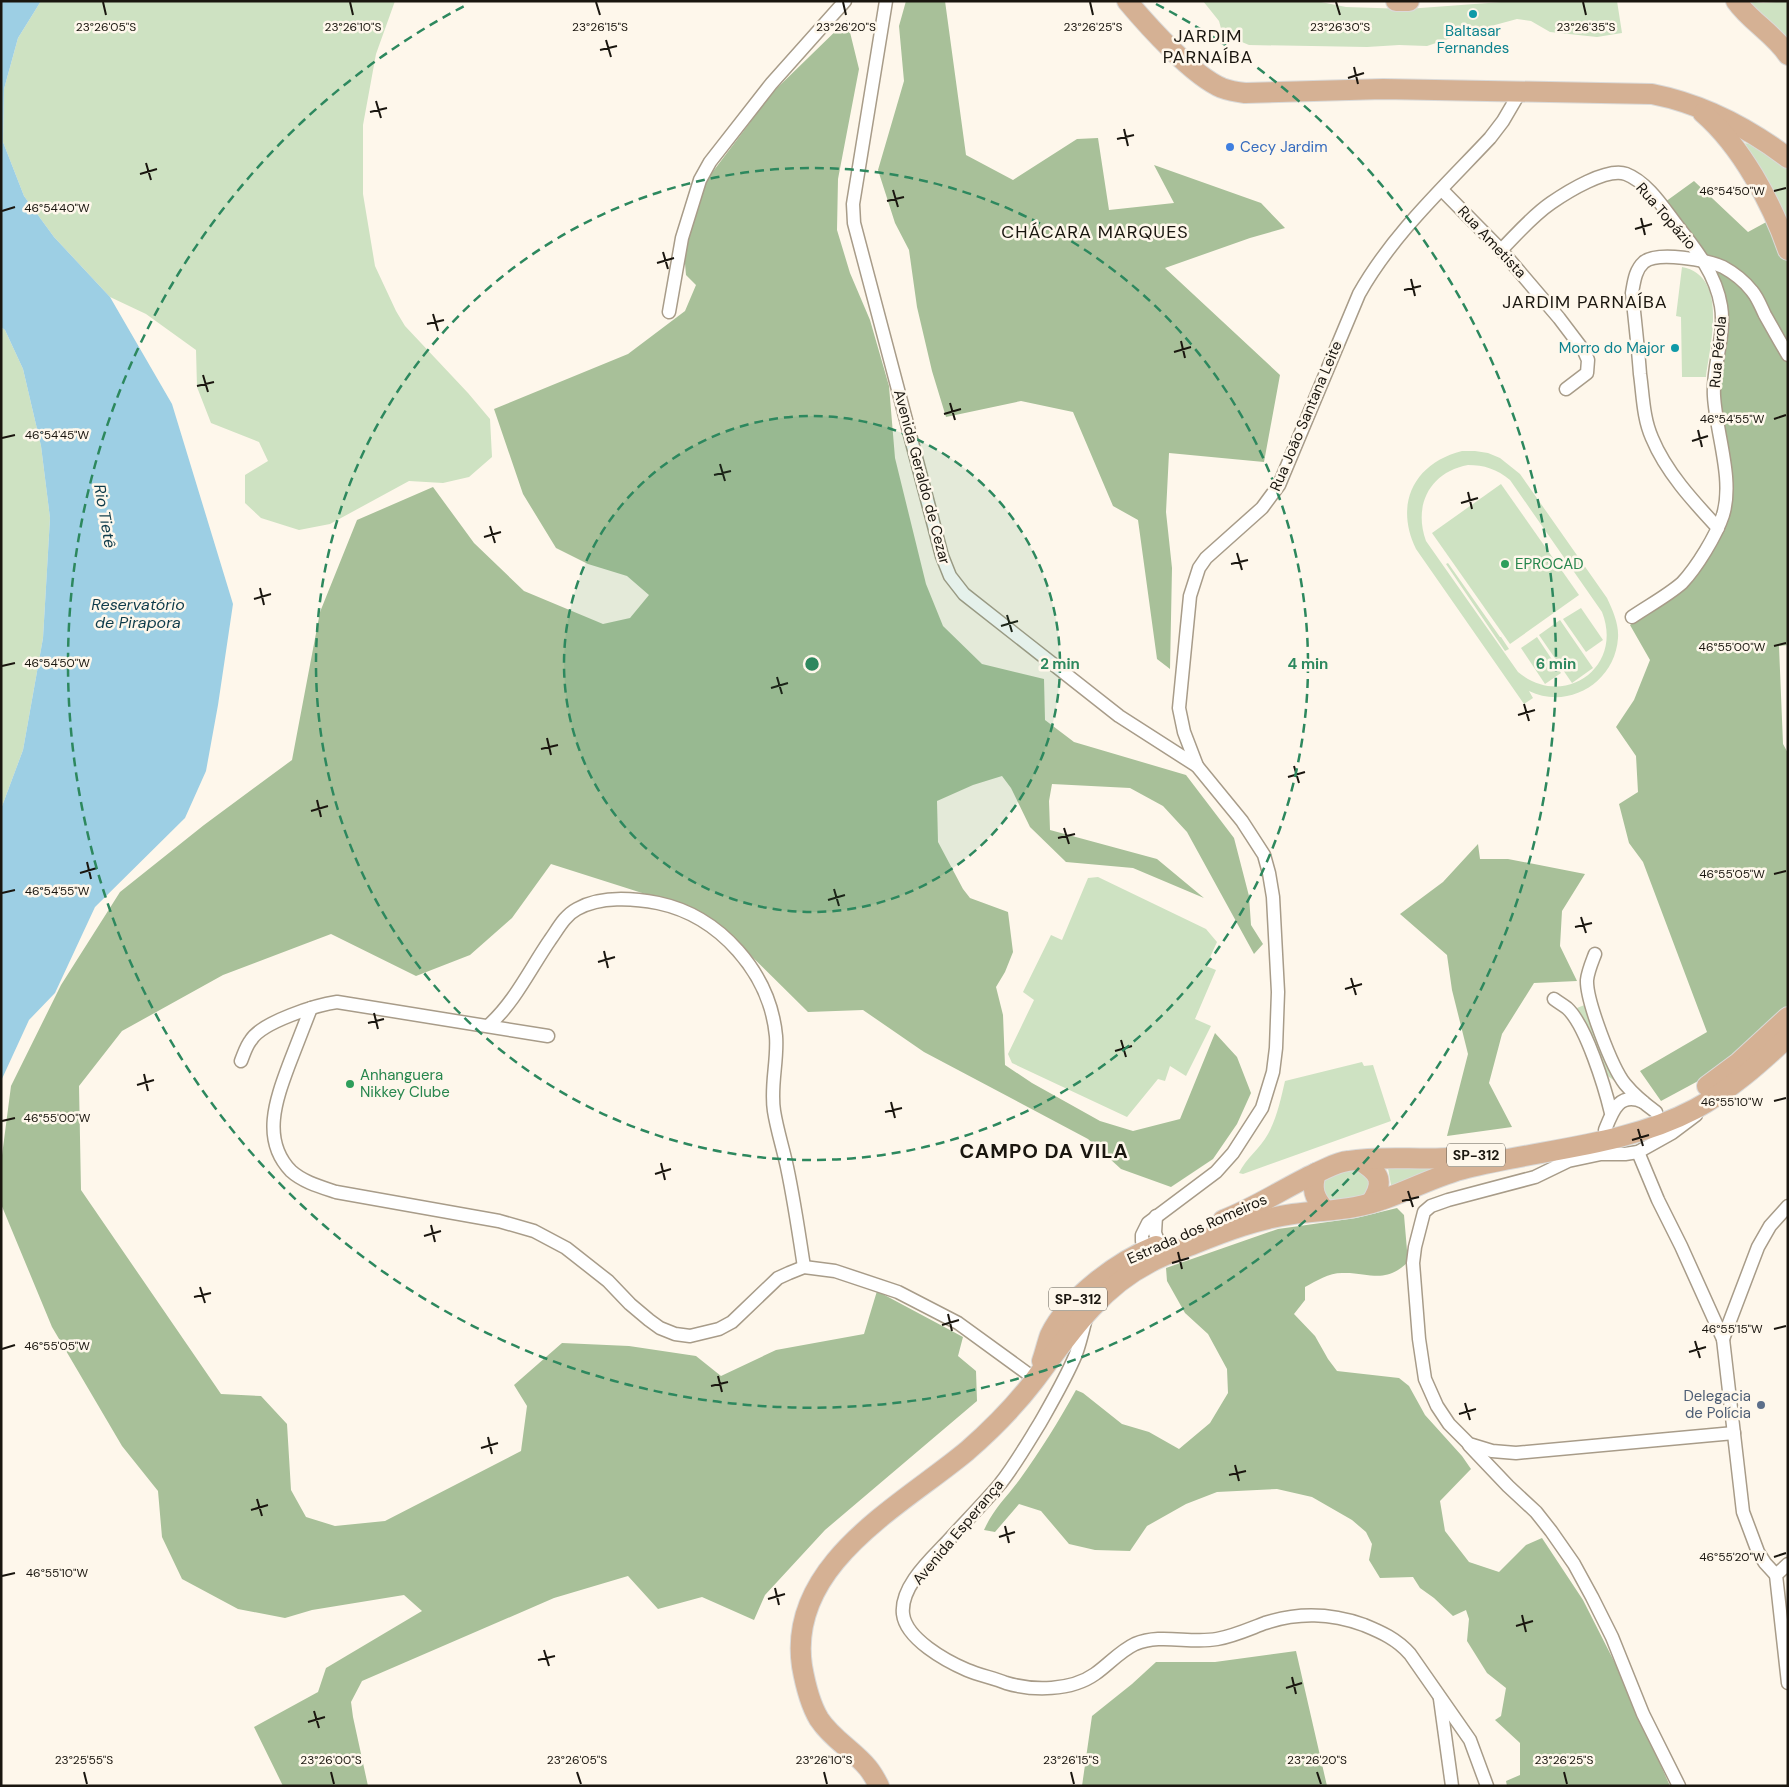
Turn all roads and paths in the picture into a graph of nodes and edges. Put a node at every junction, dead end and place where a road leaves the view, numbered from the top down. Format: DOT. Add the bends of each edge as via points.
graph roads {
  1 [pos="845,1"];
  2 [pos="886,1"];
  3 [pos="1127,1"];
  4 [pos="1396,1"];
  5 [pos="1409,1"];
  6 [pos="1736,1"];
  7 [pos="1788,55"];
  8 [pos="1520,92"];
  9 [pos="1689,103"];
  10 [pos="1788,158"];
  11 [pos="1442,190"];
  12 [pos="1501,250"];
  13 [pos="1788,250"];
  14 [pos="1704,262"];
  15 [pos="669,312"];
  16 [pos="1788,355"];
  17 [pos="1566,389"];
  18 [pos="1718,528"];
  19 [pos="1632,617"];
  20 [pos="1197,766"];
  21 [pos="1595,954"];
  22 [pos="1554,999"];
  23 [pos="311,1008"];
  24 [pos="1788,1017"];
  25 [pos="488,1026"];
  26 [pos="548,1036"];
  27 [pos="1788,1037"];
  28 [pos="240,1061"];
  29 [pos="1706,1103"];
  30 [pos="1649,1107"];
  31 [pos="1608,1122"];
  32 [pos="1638,1152"];
  33 [pos="1559,1156"];
  34 [pos="1359,1160"];
  35 [pos="1316,1173"];
  36 [pos="1371,1203"];
  37 [pos="1788,1206"];
  38 [pos="1325,1210"];
  39 [pos="1156,1252"];
  40 [pos="804,1267"];
  41 [pos="1093,1284"];
  42 [pos="1088,1310"];
  43 [pos="1723,1339"];
  44 [pos="1037,1376"];
  45 [pos="1734,1433"];
  46 [pos="1469,1444"];
  47 [pos="1788,1564"];
  48 [pos="1776,1575"];
  49 [pos="1788,1684"];
  50 [pos="1440,1696"];
  51 [pos="879,1786"];
  52 [pos="1452,1786"];
  53 [pos="1486,1786"];
  54 [pos="1679,1786"];
  1 -- 15 [label="street" via="771,84 710,162 700,180 682,238"];
  2 -- 20 [label="street, Avenida Geraldo de Cezar" via="853,204 854,223 950,576 964,594 1119,716"];
  3 -- 8 [label="main road" via="1191,67 1206,79 1233,92 1383,89"];
  4 -- 5 [label="main road"];
  6 -- 7 [label="main road"];
  8 -- 9 [label="main road" via="1633,92"];
  8 -- 11 [label="street, Rua João Santana Leite" via="1503,122"];
  9 -- 10 [label="main road" via="1752,132"];
  9 -- 13 [label="main road" via="1712,121 1745,164 1766,200"];
  11 -- 12 [label="street, Rua Ametista"];
  11 -- 20 [label="street, Rua João Santana Leite" via="1398,238 1359,294 1279,485 1262,508 1199,568 1190,596 1179,708"];
  12 -- 14 [label="street, Rua Topázio" via="1550,203 1599,177 1619,172 1628,174 1648,191"];
  12 -- 17 [label="street, Rua Ametista" via="1584,351 1588,360 1587,372"];
  14 -- 16 [label="street" via="1731,272 1753,292"];
  14 -- 18 [label="street, Rua Pérola" via="1718,294 1722,315 1714,391 1726,503"];
  14 -- 18 [label="street" via="1654,257 1639,268 1632,293 1645,415 1651,436 1675,477"];
  18 -- 19 [label="street, Rua Pérola" via="1681,583"];
  20 -- 39 [label="street, Avenida Geraldo de Cezar" via="1242,821 1264,855 1273,897 1277,960 1276,1048 1273,1072 1262,1108 1233,1153 1216,1172 1156,1216 1144,1229 1142,1241"];
  21 -- 30 [label="street" via="1587,980 1588,994 1603,1037 1623,1082"];
  22 -- 31 [label="street" via="1567,1009 1580,1028 1599,1072"];
  23 -- 25 [label="street" via="348,1003"];
  23 -- 28 [label="street" via="258,1032"];
  23 -- 40 [label="street" via="277,1098 273,1120 275,1140 282,1158 304,1180 336,1192 499,1221 534,1231 566,1248 608,1281 649,1320 675,1334 690,1336 719,1329 732,1322 778,1278"];
  24 -- 30 [label="main road, Estrada dos Romeiros / SP-312" via="1718,1079 1685,1100"];
  25 -- 26 [label="street"];
  25 -- 40 [label="street" via="511,1002 565,917 577,909 592,903 639,899 673,906 704,920 730,941 747,962 762,986 771,1012 776,1036 774,1112 794,1202"];
  27 -- 29 [label="main road, Estrada dos Romeiros / SP-312" via="1748,1074"];
  29 -- 32 [label="street" via="1685,1125"];
  29 -- 33 [label="main road, Estrada dos Romeiros / SP-312" via="1669,1121"];
  30 -- 31 [label="main road, Estrada dos Romeiros / SP-312"];
  31 -- 34 [label="main road, Estrada dos Romeiros / SP-312" via="1471,1156"];
  32 -- 33 [label="street"];
  32 -- 43 [label="street"];
  33 -- 36 [label="main road, Estrada dos Romeiros / SP-312" via="1454,1171"];
  33 -- 46 [label="street" via="1529,1180 1448,1200 1424,1212 1413,1263 1418,1339 1426,1379 1437,1406"];
  34 -- 35 [label="main road, Estrada dos Romeiros / SP-312" via="1347,1161"];
  34 -- 36 [label="main road" via="1370,1166 1379,1177 1379,1187"];
  35 -- 38 [label="main road" via="1312,1188"];
  35 -- 39 [label="main road, Estrada dos Romeiros / SP-312"];
  36 -- 38 [label="main road, Estrada dos Romeiros / SP-312"];
  37 -- 43 [label="street" via="1770,1226 1758,1247"];
  38 -- 39 [label="main road, Estrada dos Romeiros / SP-312" via="1268,1218"];
  39 -- 41 [label="main road, Estrada dos Romeiros / SP-312" via="1130,1257"];
  39 -- 42 [label="main road, Estrada dos Romeiros / SP-312"];
  40 -- 44 [label="street" via="836,1271 898,1292 958,1323"];
  41 -- 42 [label="street, Avenida Esperança"];
  41 -- 44 [label="main road, Estrada dos Romeiros / SP-312" via="1061,1317 1050,1335"];
  42 -- 44 [label="main road, Estrada dos Romeiros / SP-312"];
  42 -- 50 [label="street, Avenida Esperança" via="1076,1353 1018,1458 1000,1484 918,1574 906,1595 904,1616 912,1633 924,1645 966,1670 1010,1684 1058,1686 1084,1681 1125,1651 1145,1641 1218,1639 1290,1617 1327,1615 1386,1634 1402,1645"];
  43 -- 45 [label="street"];
  44 -- 51 [label="main road, Estrada dos Romeiros / SP-312" via="979,1440 854,1541 836,1560 806,1615 801,1633 801,1658 804,1680 818,1718 868,1768"];
  45 -- 46 [label="street" via="1516,1453 1492,1451"];
  45 -- 48 [label="street" via="1743,1512 1758,1552"];
  46 -- 54 [label="street" via="1536,1512 1574,1564 1608,1629 1643,1714"];
  47 -- 48 [label="street"];
  48 -- 49 [label="street"];
  50 -- 52 [label="street"];
  50 -- 53 [label="street, Avenida Esperança" via="1470,1740"];
}
